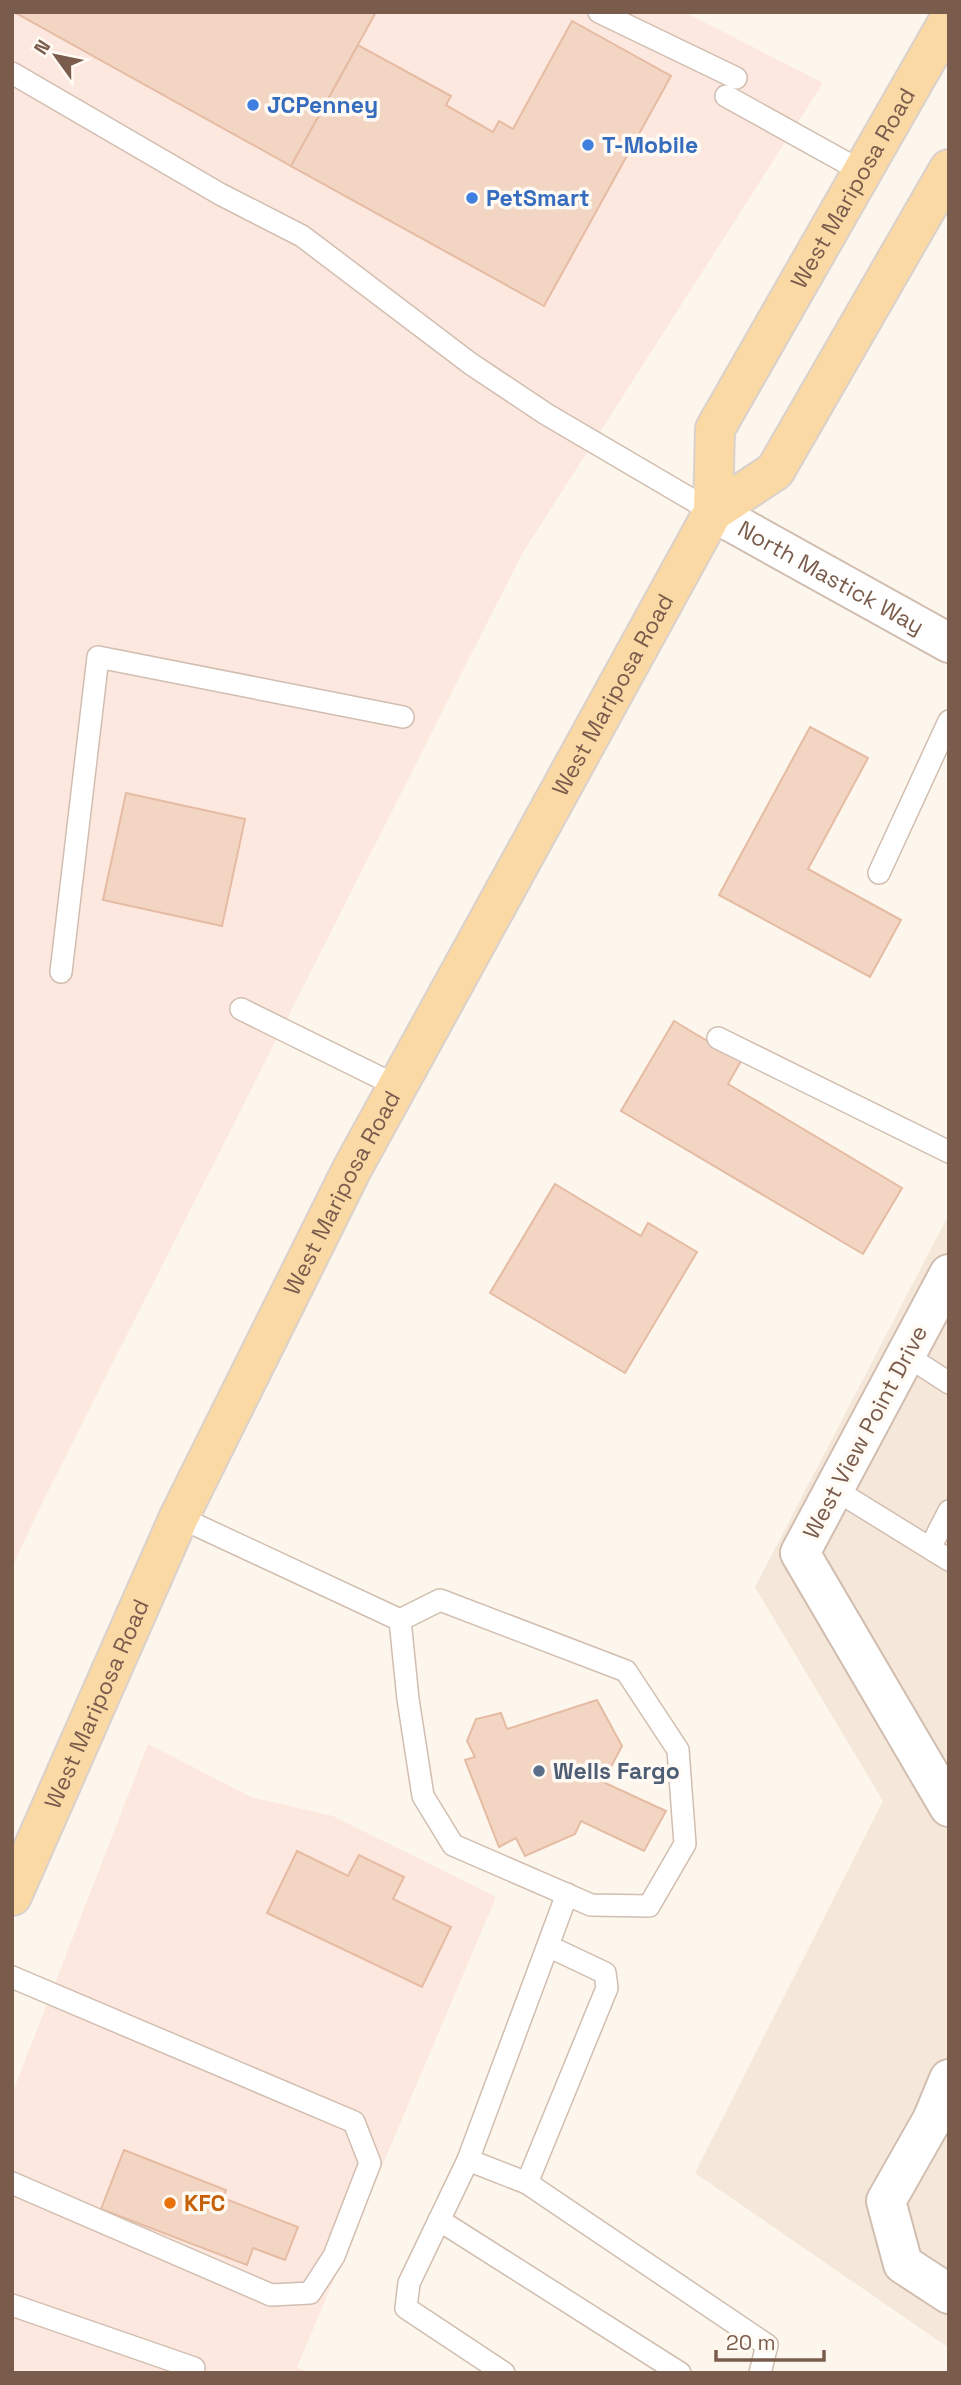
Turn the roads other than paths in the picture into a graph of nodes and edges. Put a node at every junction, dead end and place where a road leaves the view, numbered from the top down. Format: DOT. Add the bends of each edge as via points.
graph roads {
  1 [pos="599,12"];
  2 [pos="949,20"];
  3 [pos="12,73"];
  4 [pos="949,169"];
  5 [pos="861,171"];
  6 [pos="713,512"];
  7 [pos="949,643"];
  8 [pos="403,717"];
  9 [pos="949,721"];
  10 [pos="879,873"];
  11 [pos="61,972"];
  12 [pos="241,1009"];
  13 [pos="718,1038"];
  14 [pos="397,1086"];
  15 [pos="949,1152"];
  16 [pos="949,1275"];
  17 [pos="905,1355"];
  18 [pos="949,1383"];
  19 [pos="834,1489"];
  20 [pos="949,1511"];
  21 [pos="179,1517"];
  22 [pos="930,1548"];
  23 [pos="949,1560"];
  24 [pos="400,1619"];
  25 [pos="949,1807"];
  26 [pos="567,1894"];
  27 [pos="12,1896"];
  28 [pos="548,1946"];
  29 [pos="12,1977"];
  30 [pos="949,2079"];
  31 [pos="468,2160"];
  32 [pos="12,2183"];
  33 [pos="527,2183"];
  34 [pos="439,2220"];
  35 [pos="949,2294"];
  36 [pos="12,2305"];
  37 [pos="196,2371"];
  38 [pos="505,2373"];
  39 [pos="680,2373"];
  40 [pos="760,2373"];
  1 -- 5 [label="lane" via="731,87"];
  2 -- 5 [label="main road, West Mariposa Road"];
  3 -- 6 [label="lane" via="220,194 302,236 471,364 546,414"];
  4 -- 6 [label="main road, West Mariposa Road" via="775,471"];
  5 -- 6 [label="main road, West Mariposa Road" via="715,429"];
  6 -- 7 [label="street, North Mastick Way"];
  6 -- 14 [label="main road, West Mariposa Road"];
  8 -- 11 [label="lane" via="99,657"];
  9 -- 10 [label="lane"];
  12 -- 14 [label="lane"];
  13 -- 15 [label="lane"];
  14 -- 21 [label="main road, West Mariposa Road"];
  16 -- 17 [label="street, West View Point Drive"];
  17 -- 18 [label="lane"];
  17 -- 19 [label="street, West View Point Drive"];
  19 -- 22 [label="lane"];
  19 -- 25 [label="street, West View Point Drive" via="800,1553"];
  20 -- 22 [label="lane"];
  21 -- 24 [label="lane"];
  21 -- 27 [label="main road, West Mariposa Road"];
  22 -- 23 [label="lane"];
  24 -- 26 [label="lane" via="423,1796 453,1845"];
  24 -- 26 [label="lane" via="440,1600 626,1671 678,1750 685,1844 649,1906 591,1905"];
  26 -- 28 [label="lane"];
  28 -- 31 [label="lane"];
  28 -- 33 [label="lane" via="605,1973 607,1988"];
  29 -- 32 [label="lane" via="354,2122 370,2163 334,2256 310,2293 271,2295"];
  30 -- 35 [label="street" via="932,2120 886,2201 903,2263"];
  31 -- 33 [label="lane"];
  31 -- 34 [label="lane"];
  33 -- 40 [label="lane" via="766,2345"];
  34 -- 38 [label="lane" via="409,2283 406,2308"];
  34 -- 39 [label="lane"];
  36 -- 37 [label="lane"];
}
